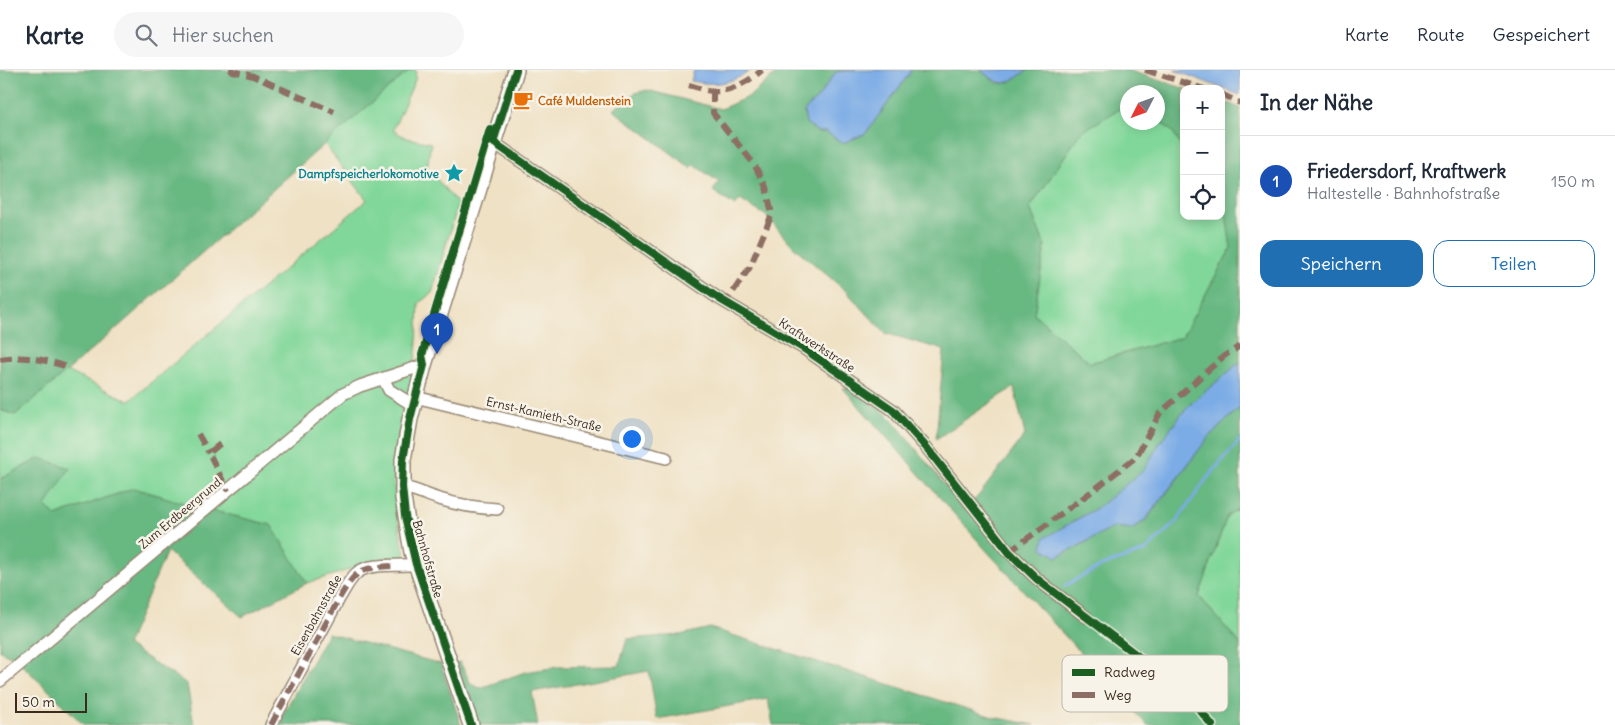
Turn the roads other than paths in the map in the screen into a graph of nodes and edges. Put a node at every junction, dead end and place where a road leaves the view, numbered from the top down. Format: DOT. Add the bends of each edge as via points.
graph roads {
  1 [pos="516,70"];
  2 [pos="493,142"];
  3 [pos="424,365"];
  4 [pos="384,380"];
  5 [pos="414,401"];
  6 [pos="666,458"];
  7 [pos="402,487"];
  8 [pos="497,509"];
  9 [pos="416,564"];
  10 [pos="1086,617"];
  11 [pos="0,681"];
  12 [pos="270,725"];
  13 [pos="471,725"];
  1 -- 2 [label="main road, Bahnhofstraße"];
  2 -- 3 [label="main road, Bahnhofstraße"];
  2 -- 10 [label="street, Kraftwerkstraße" via="718,298 803,348 893,410 1009,552 1037,579"];
  3 -- 4 [label="street, Zum Erdbeergrund"];
  3 -- 5 [label="main road, Bahnhofstraße"];
  4 -- 5 [label="street" via="390,390"];
  4 -- 11 [label="street, Zum Erdbeergrund" via="343,394"];
  5 -- 6 [label="street, Ernst-Kamieth-Straße"];
  5 -- 7 [label="main road, Bahnhofstraße" via="404,447"];
  7 -- 8 [label="street" via="453,503"];
  7 -- 9 [label="main road, Bahnhofstraße"];
  9 -- 12 [label="street, Eisenbahnstraße" via="367,568 353,577"];
  9 -- 13 [label="main road, Bahnhofstraße"];
}
